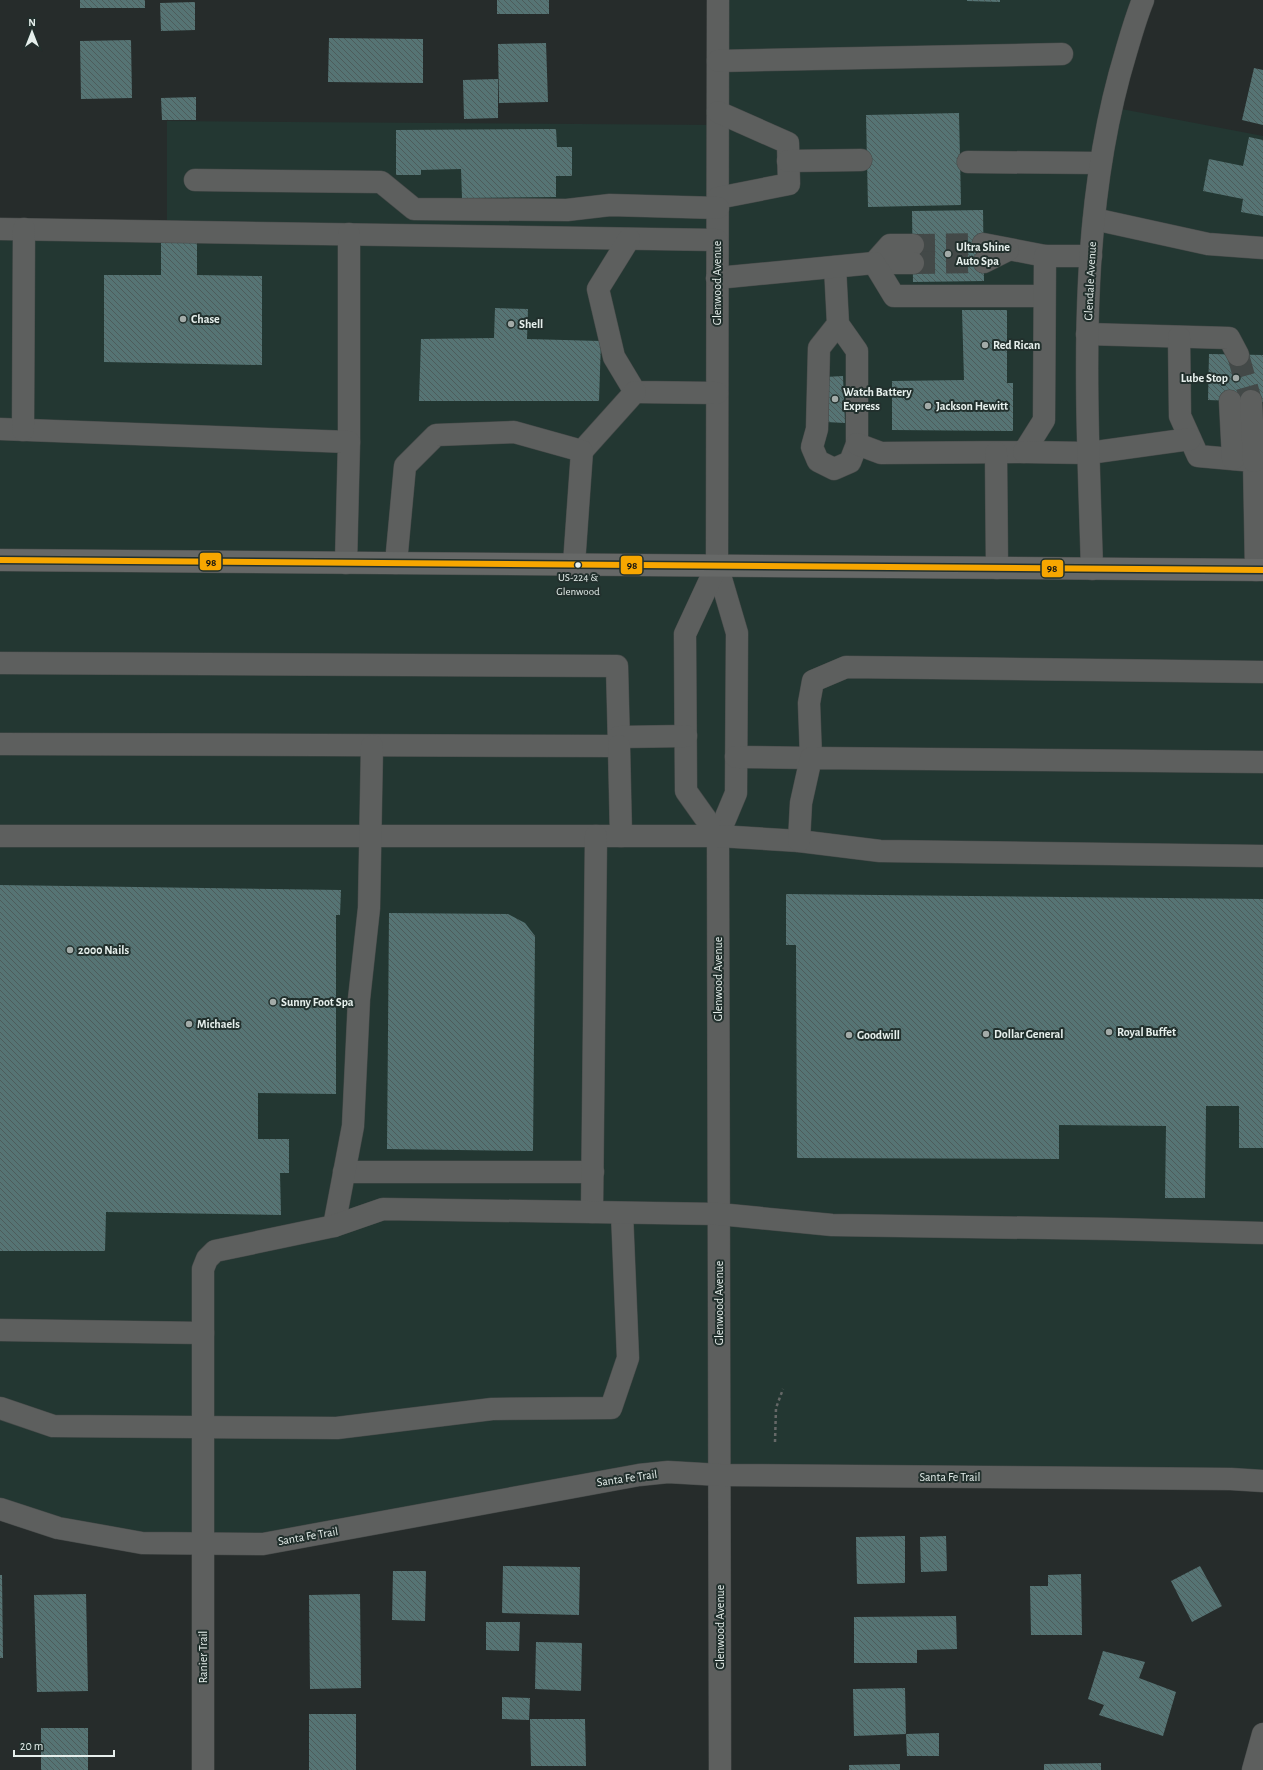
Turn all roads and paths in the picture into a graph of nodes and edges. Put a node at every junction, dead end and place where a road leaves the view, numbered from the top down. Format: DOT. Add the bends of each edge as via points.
graph roads {
  1 [pos="718,0"];
  2 [pos="1143,0"];
  3 [pos="1062,54"];
  4 [pos="718,61"];
  5 [pos="718,112"];
  6 [pos="861,160"];
  7 [pos="788,161"];
  8 [pos="968,162"];
  9 [pos="1100,163"];
  10 [pos="195,180"];
  11 [pos="718,203"];
  12 [pos="1094,219"];
  13 [pos="0,229"];
  14 [pos="24,229"];
  15 [pos="349,234"];
  16 [pos="629,239"];
  17 [pos="717,240"];
  18 [pos="1263,248"];
  19 [pos="984,253"];
  20 [pos="913,254"];
  21 [pos="1045,256"];
  22 [pos="1091,256"];
  23 [pos="874,263"];
  24 [pos="835,267"];
  25 [pos="717,278"];
  26 [pos="1044,296"];
  27 [pos="838,324"];
  28 [pos="1087,334"];
  29 [pos="1179,337"];
  30 [pos="1238,355"];
  31 [pos="634,392"];
  32 [pos="717,393"];
  33 [pos="0,429"];
  34 [pos="23,430"];
  35 [pos="1190,439"];
  36 [pos="349,442"];
  37 [pos="857,444"];
  38 [pos="582,451"];
  39 [pos="1024,452"];
  40 [pos="996,453"];
  41 [pos="1089,453"];
  42 [pos="1232,459"];
  43 [pos="1254,461"];
  44 [pos="0,560"];
  45 [pos="346,563"];
  46 [pos="396,563"];
  47 [pos="574,564"];
  48 [pos="717,565"];
  49 [pos="997,568"];
  50 [pos="1092,569"];
  51 [pos="1260,570"];
  52 [pos="0,663"];
  53 [pos="1263,672"];
  54 [pos="686,736"];
  55 [pos="619,742"];
  56 [pos="0,744"];
  57 [pos="372,746"];
  58 [pos="736,758"];
  59 [pos="811,758"];
  60 [pos="1263,762"];
  61 [pos="0,836"];
  62 [pos="596,836"];
  63 [pos="621,836"];
  64 [pos="718,836"];
  65 [pos="371,837"];
  66 [pos="799,840"];
  67 [pos="1263,856"];
  68 [pos="344,1172"];
  69 [pos="593,1172"];
  70 [pos="592,1212"];
  71 [pos="622,1213"];
  72 [pos="719,1214"];
  73 [pos="334,1226"];
  74 [pos="1263,1233"];
  75 [pos="0,1330"];
  76 [pos="203,1333"];
  77 [pos="783,1389"];
  78 [pos="0,1408"];
  79 [pos="203,1427"];
  80 [pos="775,1442"];
  81 [pos="720,1475"];
  82 [pos="1263,1481"];
  83 [pos="0,1509"];
  84 [pos="203,1544"];
  85 [pos="1263,1734"];
  86 [pos="203,1770"];
  87 [pos="720,1770"];
  88 [pos="1252,1770"];
  1 -- 4 [label="street, Glenwood Avenue"];
  2 -- 9 [label="street, Glendale Avenue" via="1116,86"];
  3 -- 4 [label="street"];
  4 -- 5 [label="street, Glenwood Avenue"];
  5 -- 7 [label="street" via="788,143"];
  5 -- 11 [label="street, Glenwood Avenue"];
  6 -- 7 [label="street"];
  7 -- 11 [label="street" via="789,184"];
  8 -- 9 [label="street"];
  9 -- 12 [label="street, Glendale Avenue"];
  10 -- 11 [label="street" via="381,182 414,209 567,210 610,205"];
  11 -- 17 [label="street, Glenwood Avenue"];
  12 -- 18 [label="street" via="1208,244"];
  12 -- 22 [label="street, Glendale Avenue"];
  13 -- 14 [label="street"];
  14 -- 15 [label="street"];
  14 -- 34 [label="street"];
  15 -- 16 [label="street"];
  15 -- 36 [label="street"];
  16 -- 17 [label="street"];
  16 -- 31 [label="street" via="598,289 614,357"];
  17 -- 25 [label="street, Glenwood Avenue"];
  19 -- 21 [label="street" via="1008,250"];
  20 -- 23 [label="street" via="890,245"];
  21 -- 22 [label="street"];
  21 -- 26 [label="street"];
  22 -- 28 [label="street, Glendale Avenue"];
  23 -- 24 [label="street"];
  23 -- 26 [label="street" via="894,296"];
  24 -- 25 [label="street"];
  24 -- 27 [label="street"];
  25 -- 32 [label="street, Glenwood Avenue"];
  26 -- 39 [label="street" via="1044,420"];
  27 -- 37 [label="street" via="857,351"];
  27 -- 37 [label="street" via="819,348 816,429 812,447 818,461 834,469 850,462"];
  28 -- 29 [label="street"];
  28 -- 41 [label="street, Glendale Avenue"];
  29 -- 30 [label="street" via="1229,338"];
  29 -- 35 [label="street" via="1180,416"];
  31 -- 32 [label="street"];
  31 -- 38 [label="street"];
  32 -- 48 [label="street, Glenwood Avenue"];
  33 -- 34 [label="street"];
  34 -- 36 [label="street"];
  35 -- 41 [label="street"];
  35 -- 42 [label="street" via="1198,456"];
  36 -- 45 [label="street"];
  37 -- 40 [label="street" via="881,454"];
  38 -- 46 [label="street" via="514,432 436,435 405,466"];
  38 -- 47 [label="street"];
  39 -- 40 [label="street"];
  39 -- 41 [label="street"];
  40 -- 49 [label="street"];
  41 -- 50 [label="street, Glendale Avenue"];
  42 -- 43 [label="street"];
  42 -- 43 [label="street" via="1240,401"];
  43 -- 51 [label="street"];
  44 -- 45 [label="main road"];
  45 -- 46 [label="main road"];
  46 -- 47 [label="main road"];
  47 -- 48 [label="main road"];
  48 -- 49 [label="main road"];
  48 -- 54 [label="street, Glenwood Avenue" via="685,634"];
  48 -- 58 [label="street, Glenwood Avenue" via="737,633"];
  49 -- 50 [label="main road"];
  50 -- 51 [label="main road"];
  52 -- 55 [label="street" via="617,666"];
  53 -- 59 [label="street" via="846,667 813,681 809,703"];
  54 -- 55 [label="street"];
  54 -- 64 [label="street, Glenwood Avenue" via="686,791"];
  55 -- 57 [label="street"];
  55 -- 63 [label="street"];
  56 -- 57 [label="street"];
  57 -- 65 [label="street"];
  58 -- 59 [label="street"];
  58 -- 64 [label="street, Glenwood Avenue" via="736,794"];
  59 -- 60 [label="street"];
  59 -- 66 [label="street" via="801,803"];
  61 -- 65 [label="street"];
  62 -- 63 [label="street"];
  62 -- 65 [label="street"];
  62 -- 69 [label="street"];
  63 -- 64 [label="street"];
  64 -- 66 [label="street"];
  64 -- 72 [label="street, Glenwood Avenue"];
  65 -- 68 [label="street" via="369,908 359,1000 353,1126"];
  66 -- 67 [label="street" via="880,851"];
  68 -- 69 [label="street"];
  68 -- 73 [label="street"];
  69 -- 70 [label="street"];
  70 -- 71 [label="street, Ranier Trail"];
  70 -- 73 [label="street, Ranier Trail" via="383,1209"];
  71 -- 72 [label="street, Ranier Trail"];
  71 -- 79 [label="street" via="628,1358 611,1408 492,1409 337,1428"];
  72 -- 74 [label="street, Ranier Trail" via="832,1225"];
  72 -- 81 [label="street, Glenwood Avenue"];
  73 -- 76 [label="street, Ranier Trail" via="215,1251 207,1259 203,1269"];
  75 -- 76 [label="street"];
  76 -- 79 [label="street, Ranier Trail"];
  77 -- 80 [label="path" via="776,1408"];
  78 -- 79 [label="street" via="53,1426"];
  79 -- 84 [label="street, Ranier Trail"];
  81 -- 82 [label="street, Santa Fe Trail"];
  81 -- 84 [label="street, Santa Fe Trail" via="668,1472 639,1475 263,1544"];
  81 -- 87 [label="street, Glenwood Avenue"];
  83 -- 84 [label="street, Santa Fe Trail" via="58,1528 142,1543"];
  84 -- 86 [label="street, Ranier Trail"];
  85 -- 88 [label="street"];
}
